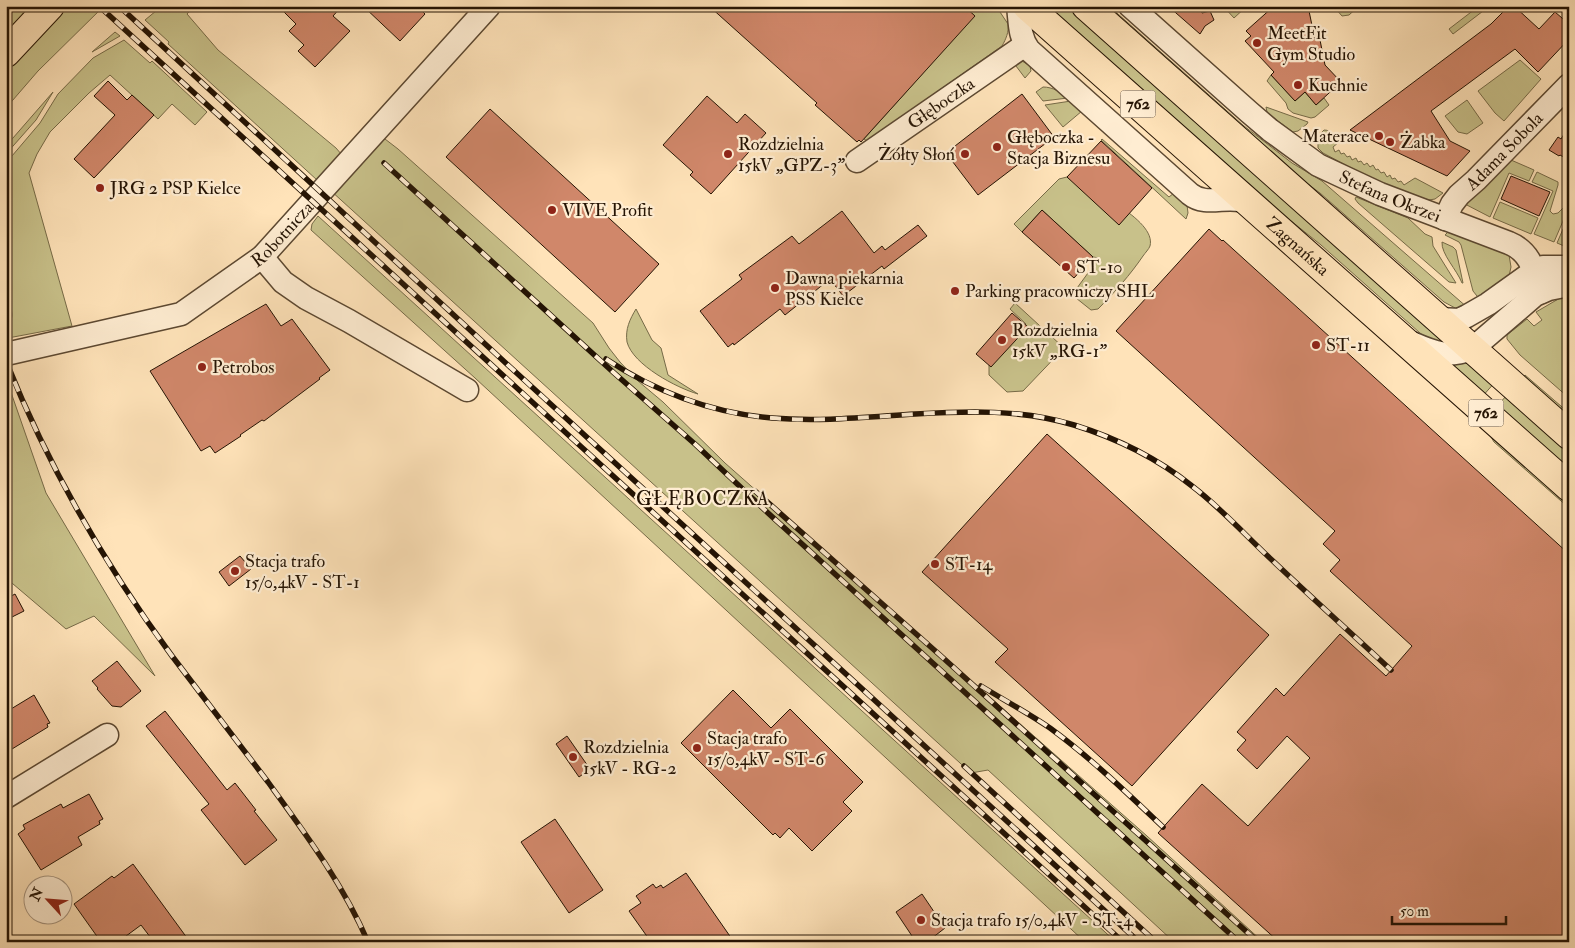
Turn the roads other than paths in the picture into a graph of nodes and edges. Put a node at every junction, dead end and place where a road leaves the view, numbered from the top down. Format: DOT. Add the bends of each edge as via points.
graph roads {
  1 [pos="50,6"];
  2 [pos="489,6"];
  3 [pos="1018,6"];
  4 [pos="1027,6"];
  5 [pos="1086,6"];
  6 [pos="1130,6"];
  7 [pos="1025,45"];
  8 [pos="6,53"];
  9 [pos="1569,85"];
  10 [pos="857,161"];
  11 [pos="1250,203"];
  12 [pos="1445,219"];
  13 [pos="262,257"];
  14 [pos="1569,267"];
  15 [pos="1534,271"];
  16 [pos="1569,285"];
  17 [pos="1541,292"];
  18 [pos="1439,320"];
  19 [pos="1404,340"];
  20 [pos="1472,349"];
  21 [pos="6,354"];
  22 [pos="467,390"];
  23 [pos="1569,435"];
  24 [pos="1569,487"];
  25 [pos="106,736"];
  26 [pos="6,797"];
  1 -- 8 [label="main road"];
  2 -- 13 [label="street, Robotnicza"];
  3 -- 7 [label="street" via="1020,32"];
  4 -- 11 [label="main road, Zagnańska / 762"];
  5 -- 18 [label="main road, 762"];
  6 -- 12 [label="street, Stefana Okrzei" via="1270,130 1318,165"];
  7 -- 10 [label="street, Głęboczka"];
  7 -- 11 [label="street" via="1193,197 1204,201 1236,199"];
  9 -- 12 [label="street, Adama Sobola" via="1458,195"];
  11 -- 19 [label="main road, Zagnańska / 762"];
  12 -- 15 [label="street, Stefana Okrzei" via="1516,246 1526,254"];
  13 -- 21 [label="street, Robotnicza" via="181,314"];
  13 -- 22 [label="street" via="283,282 306,298"];
  14 -- 15 [label="street" via="1543,267"];
  15 -- 17 [label="street, Stefana Okrzei"];
  15 -- 18 [label="street" via="1467,316 1459,320"];
  16 -- 17 [label="street"];
  17 -- 20 [label="street"];
  18 -- 20 [label="main road, 762"];
  19 -- 20 [label="street" via="1441,354"];
  19 -- 24 [label="main road, Zagnańska / 762"];
  20 -- 23 [label="main road, 762"];
  25 -- 26 [label="street"];
}
